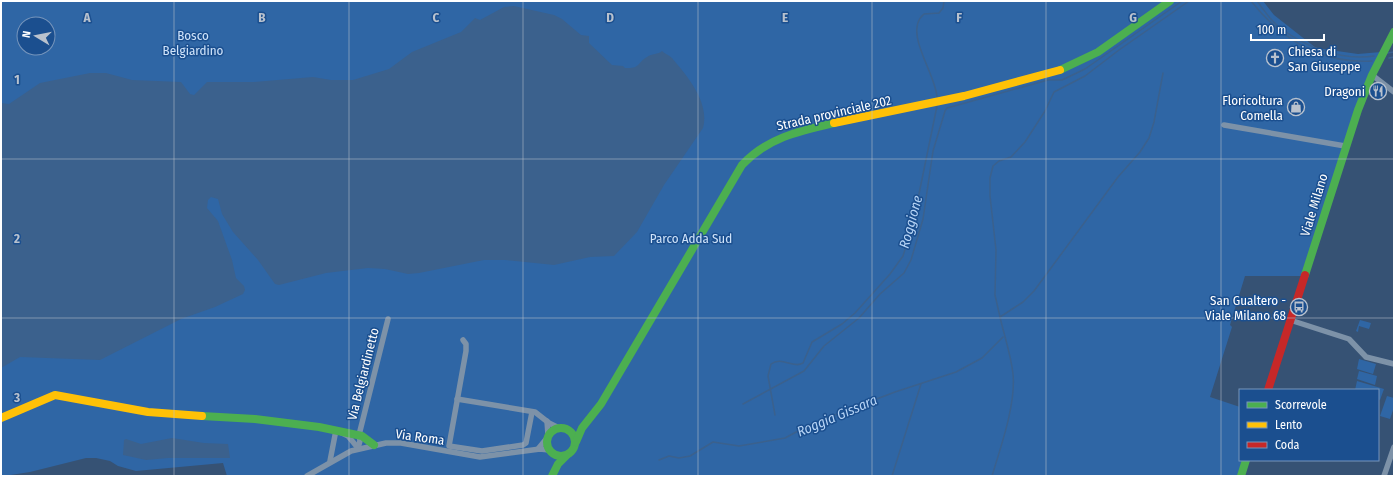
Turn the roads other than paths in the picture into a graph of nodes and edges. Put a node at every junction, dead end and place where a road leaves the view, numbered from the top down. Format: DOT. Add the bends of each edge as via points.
graph roads {
  1 [pos="1170,1"];
  2 [pos="1394,32"];
  3 [pos="1372,75"];
  4 [pos="1394,92"];
  5 [pos="1224,125"];
  6 [pos="1345,146"];
  7 [pos="388,319"];
  8 [pos="1290,320"];
  9 [pos="463,340"];
  10 [pos="1393,363"];
  11 [pos="1268,389"];
  12 [pos="457,399"];
  13 [pos="532,412"];
  14 [pos="1,418"];
  15 [pos="547,421"];
  16 [pos="586,423"];
  17 [pos="563,428"];
  18 [pos="336,430"];
  19 [pos="359,435"];
  20 [pos="548,437"];
  21 [pos="576,442"];
  22 [pos="353,443"];
  23 [pos="374,445"];
  24 [pos="1394,447"];
  25 [pos="358,448"];
  26 [pos="536,450"];
  27 [pos="351,451"];
  28 [pos="550,451"];
  29 [pos="567,455"];
  30 [pos="330,461"];
  31 [pos="1246,461"];
  32 [pos="307,476"];
  33 [pos="552,476"];
  34 [pos="1241,476"];
  35 [pos="1384,476"];
  1 -- 16 [label="street, Strada provinciale 202" via="1080,62 964,96 802,130 768,142 752,154 735,175 601,404"];
  2 -- 3 [label="street, Viale Milano"];
  3 -- 4 [label="street"];
  3 -- 6 [label="street, Viale Milano"];
  5 -- 6 [label="street"];
  6 -- 8 [label="street, Viale Milano"];
  7 -- 19 [label="street, Via Belgiardinetto"];
  8 -- 10 [label="street" via="1350,338 1366,357"];
  8 -- 11 [label="street, Viale Milano"];
  9 -- 12 [label="street" via="466,351"];
  12 -- 13 [label="street"];
  12 -- 13 [label="street" via="449,446 470,450 489,451 525,445"];
  13 -- 15 [label="street" via="540,414"];
  14 -- 18 [label="street" via="54,395 148,412 255,418"];
  15 -- 17 [label="street"];
  15 -- 20 [label="street"];
  16 -- 17 [label="street" via="576,429"];
  16 -- 21 [label="street, Strada provinciale 202"];
  17 -- 20 [label="street"];
  17 -- 21 [label="street" via="573,434"];
  18 -- 19 [label="street"];
  18 -- 22 [label="street" via="348,436"];
  18 -- 30 [label="street"];
  19 -- 22 [label="street"];
  19 -- 23 [label="street"];
  19 -- 25 [label="street"];
  20 -- 26 [label="street"];
  20 -- 28 [label="street, Strada provinciale 202"];
  21 -- 29 [label="street, Strada provinciale 202" via="573,450"];
  22 -- 25 [label="street"];
  22 -- 27 [label="street"];
  23 -- 25 [label="street, Via Roma"];
  23 -- 26 [label="street, Via Roma" via="401,444 480,458"];
  24 -- 35 [label="street"];
  25 -- 27 [label="street, Via Roma"];
  26 -- 28 [label="street, Via Roma"];
  27 -- 30 [label="street, Via Roma"];
  28 -- 29 [label="street" via="557,456"];
  28 -- 33 [label="street, Strada provinciale 202" via="553,458"];
  29 -- 33 [label="street, Strada provinciale 202" via="558,464"];
  30 -- 32 [label="street, Via Roma"];
  31 -- 34 [label="street"];
}
